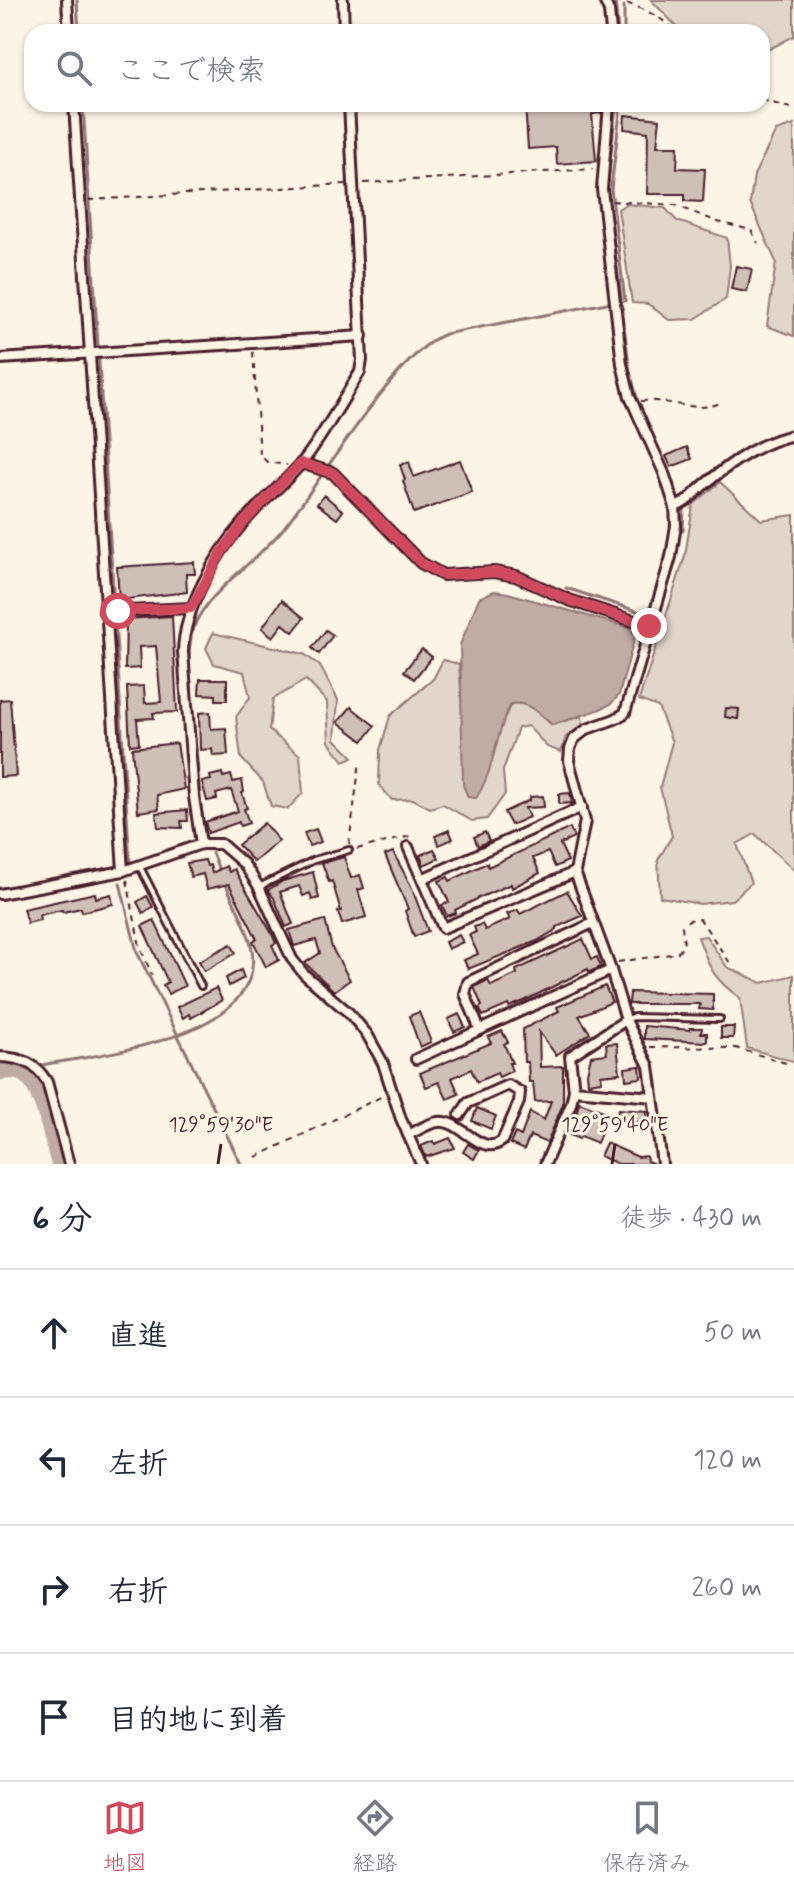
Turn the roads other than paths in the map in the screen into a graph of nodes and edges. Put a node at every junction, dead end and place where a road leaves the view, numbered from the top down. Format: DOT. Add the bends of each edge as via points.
graph roads {
  1 [pos="67,0"];
  2 [pos="343,0"];
  3 [pos="604,0"];
  4 [pos="68,24"];
  5 [pos="344,24"];
  6 [pos="610,24"];
  7 [pos="75,112"];
  8 [pos="349,112"];
  9 [pos="608,112"];
  10 [pos="362,336"];
  11 [pos="95,352"];
  12 [pos="0,359"];
  13 [pos="794,435"];
  14 [pos="301,463"];
  15 [pos="675,507"];
  16 [pos="191,608"];
  17 [pos="104,612"];
  18 [pos="649,626"];
  19 [pos="582,807"];
  20 [pos="201,844"];
  21 [pos="408,847"];
  22 [pos="349,850"];
  23 [pos="140,867"];
  24 [pos="123,871"];
  25 [pos="575,872"];
  26 [pos="422,879"];
  27 [pos="259,887"];
  28 [pos="0,894"];
  29 [pos="593,923"];
  30 [pos="611,970"];
  31 [pos="201,986"];
  32 [pos="720,1019"];
  33 [pos="626,1020"];
  34 [pos="480,1030"];
  35 [pos="0,1057"];
  36 [pos="416,1059"];
  37 [pos="574,1090"];
  38 [pos="653,1097"];
  39 [pos="460,1115"];
  40 [pos="408,1135"];
  41 [pos="69,1164"];
  42 [pos="421,1164"];
  43 [pos="545,1164"];
  44 [pos="662,1164"];
  1 -- 4 [label="street"];
  2 -- 5 [label="street"];
  3 -- 6 [label="street"];
  7 -- 11 [label="street"];
  8 -- 10 [label="street"];
  9 -- 15 [label="street" via="603,201 622,364"];
  10 -- 11 [label="street"];
  10 -- 14 [label="street" via="360,372"];
  11 -- 12 [label="street"];
  11 -- 17 [label="street"];
  13 -- 15 [label="street" via="737,459"];
  14 -- 16 [label="street" via="244,522"];
  14 -- 18 [label="street" via="333,473 421,563 443,575 516,576"];
  15 -- 18 [label="street" via="671,557"];
  16 -- 17 [label="street"];
  16 -- 20 [label="street" via="183,652"];
  17 -- 24 [label="street"];
  18 -- 19 [label="street" via="625,713 587,729 570,749"];
  19 -- 25 [label="street" via="585,821"];
  19 -- 26 [label="street"];
  20 -- 23 [label="street"];
  20 -- 27 [label="street" via="221,844"];
  21 -- 26 [label="street"];
  22 -- 27 [label="lane" via="314,860"];
  23 -- 24 [label="street"];
  23 -- 31 [label="lane"];
  24 -- 28 [label="street"];
  25 -- 26 [label="street" via="443,928"];
  25 -- 29 [label="street"];
  27 -- 40 [label="street" via="292,959 367,1034"];
  29 -- 30 [label="street"];
  29 -- 34 [label="street" via="468,982 465,994"];
  30 -- 33 [label="street"];
  30 -- 34 [label="street"];
  32 -- 33 [label="lane"];
  33 -- 37 [label="street" via="570,1056"];
  33 -- 38 [label="street" via="649,1066"];
  34 -- 36 [label="street"];
  35 -- 41 [label="street" via="40,1070"];
  37 -- 38 [label="street"];
  37 -- 43 [label="street"];
  38 -- 44 [label="street"];
  39 -- 40 [label="street" via="468,1103 508,1085 520,1092 498,1145 487,1146 439,1121"];
  40 -- 42 [label="street"];
}
